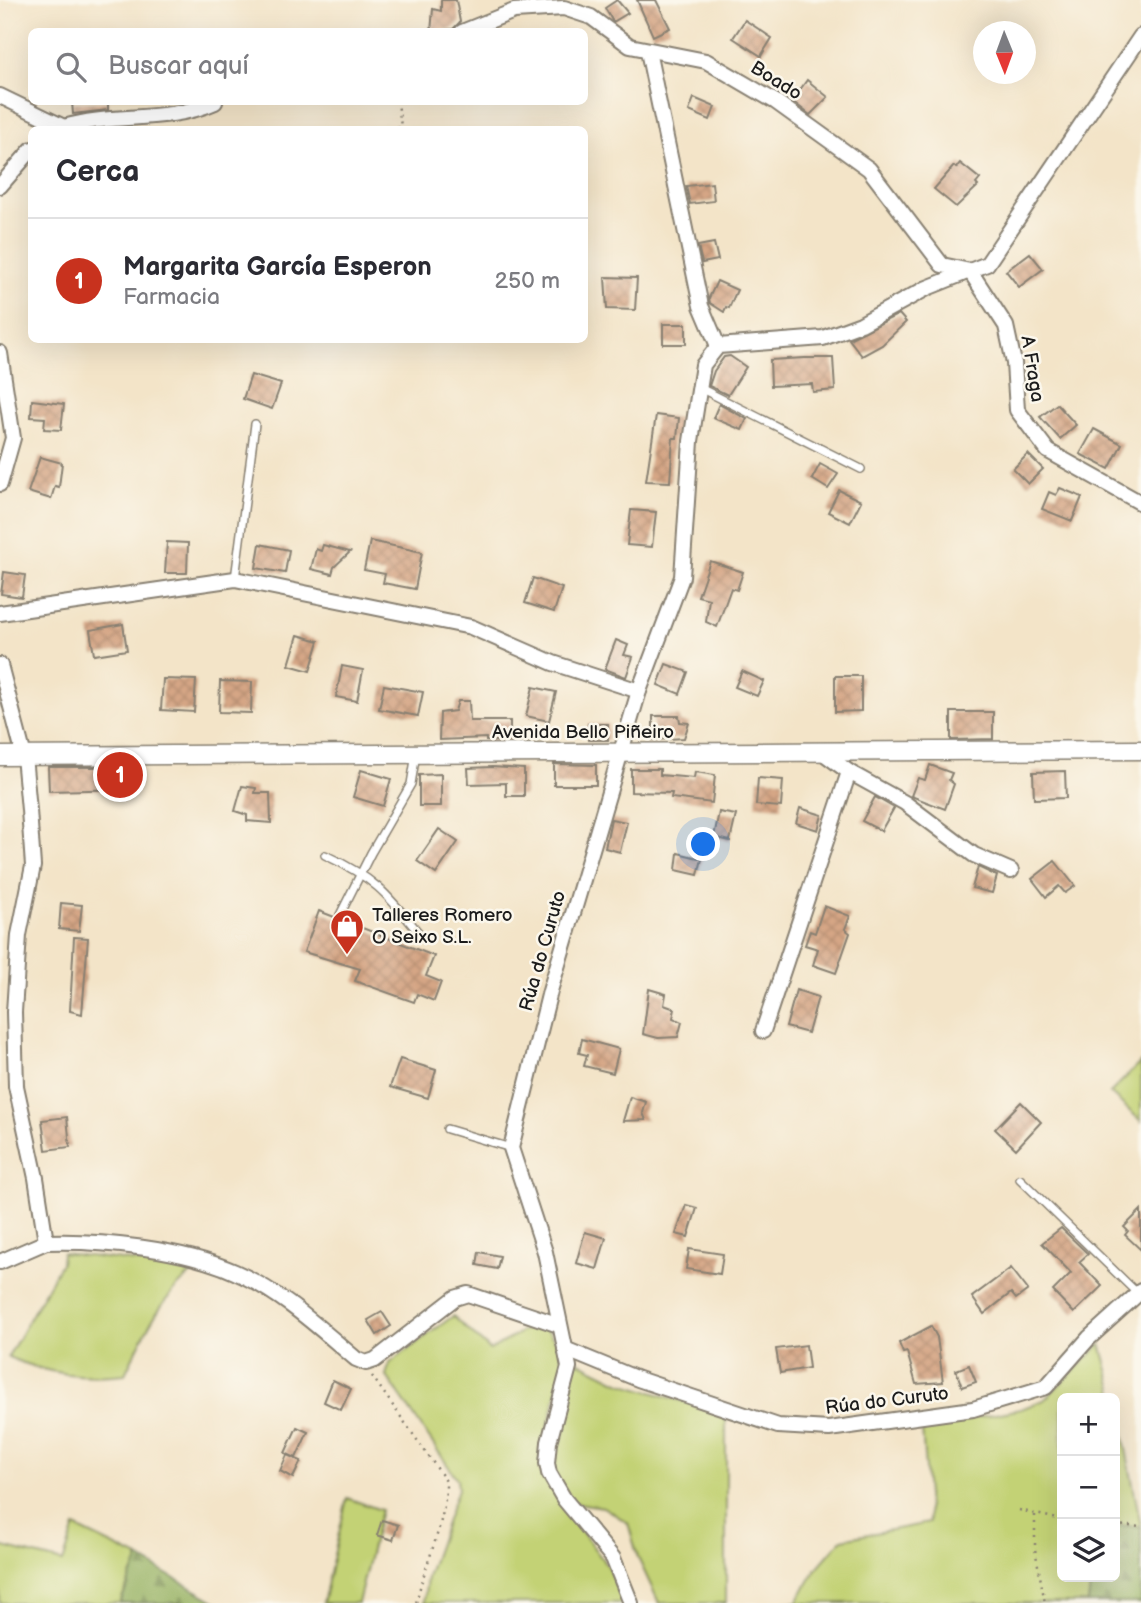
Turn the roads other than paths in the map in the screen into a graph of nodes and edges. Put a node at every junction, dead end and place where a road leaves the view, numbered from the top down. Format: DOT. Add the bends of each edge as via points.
graph roads {
  1 [pos="569,4"];
  2 [pos="511,6"];
  3 [pos="470,28"];
  4 [pos="1141,36"];
  5 [pos="648,51"];
  6 [pos="0,96"];
  7 [pos="205,105"];
  8 [pos="58,126"];
  9 [pos="68,126"];
  10 [pos="28,154"];
  11 [pos="0,186"];
  12 [pos="970,271"];
  13 [pos="718,346"];
  14 [pos="0,353"];
  15 [pos="699,388"];
  16 [pos="255,424"];
  17 [pos="861,469"];
  18 [pos="0,484"];
  19 [pos="1141,503"];
  20 [pos="235,579"];
  21 [pos="0,613"];
  22 [pos="0,665"];
  23 [pos="639,691"];
  24 [pos="1141,750"];
  25 [pos="621,752"];
  26 [pos="822,752"];
  27 [pos="416,754"];
  28 [pos="0,756"];
  29 [pos="24,756"];
  30 [pos="849,772"];
  31 [pos="326,855"];
  32 [pos="1011,871"];
  33 [pos="361,872"];
  34 [pos="340,915"];
  35 [pos="423,938"];
  36 [pos="763,1031"];
  37 [pos="447,1129"];
  38 [pos="511,1148"];
  39 [pos="1020,1180"];
  40 [pos="46,1242"];
  41 [pos="0,1262"];
  42 [pos="1139,1292"];
  43 [pos="559,1325"];
  44 [pos="565,1349"];
  45 [pos="631,1603"];
  1 -- 2 [label="street, Boado"];
  1 -- 5 [label="street, Boado" via="629,46"];
  2 -- 3 [label="street, Boado"];
  4 -- 12 [label="street" via="987,264"];
  5 -- 12 [label="street, Boado" via="706,61 776,102 869,169 942,265"];
  5 -- 13 [label="street" via="701,306"];
  6 -- 8 [label="street"];
  7 -- 9 [label="street" via="166,117 84,121"];
  10 -- 11 [label="street"];
  12 -- 13 [label="street" via="823,338"];
  12 -- 19 [label="street, A Fraga" via="1006,326 1017,410 1048,451"];
  13 -- 15 [label="street, Rúa do Curuto" via="702,365"];
  14 -- 18 [label="street" via="13,438"];
  15 -- 17 [label="lane"];
  15 -- 23 [label="street, Rúa do Curuto" via="681,577"];
  16 -- 20 [label="lane"];
  20 -- 21 [label="street"];
  20 -- 23 [label="street" via="471,627 553,663"];
  22 -- 29 [label="street"];
  23 -- 25 [label="street, Rúa do Curuto"];
  24 -- 26 [label="street, Avenida Bello Piñeiro"];
  25 -- 26 [label="street, Avenida Bello Piñeiro"];
  25 -- 27 [label="street, Avenida Bello Piñeiro"];
  25 -- 38 [label="street, Rúa do Curuto" via="550,991"];
  26 -- 30 [label="street"];
  27 -- 29 [label="street, Avenida Bello Piñeiro"];
  27 -- 33 [label="lane" via="411,784"];
  28 -- 29 [label="street, Avenida Bello Piñeiro"];
  29 -- 40 [label="street" via="33,866 19,935 16,1086"];
  30 -- 32 [label="street" via="905,803 974,855"];
  30 -- 36 [label="street"];
  31 -- 33 [label="lane"];
  33 -- 34 [label="lane"];
  33 -- 35 [label="lane" via="383,889"];
  37 -- 38 [label="lane"];
  38 -- 43 [label="street" via="545,1252"];
  39 -- 42 [label="lane"];
  40 -- 41 [label="street"];
  40 -- 43 [label="street" via="151,1251 234,1271 291,1304 366,1363 455,1298 468,1294"];
  42 -- 44 [label="street, Rúa do Curuto" via="1089,1338 1046,1387 973,1409 829,1429 778,1426"];
  43 -- 44 [label="street"];
  44 -- 45 [label="street" via="569,1367 547,1463 564,1499 612,1558"];
}
